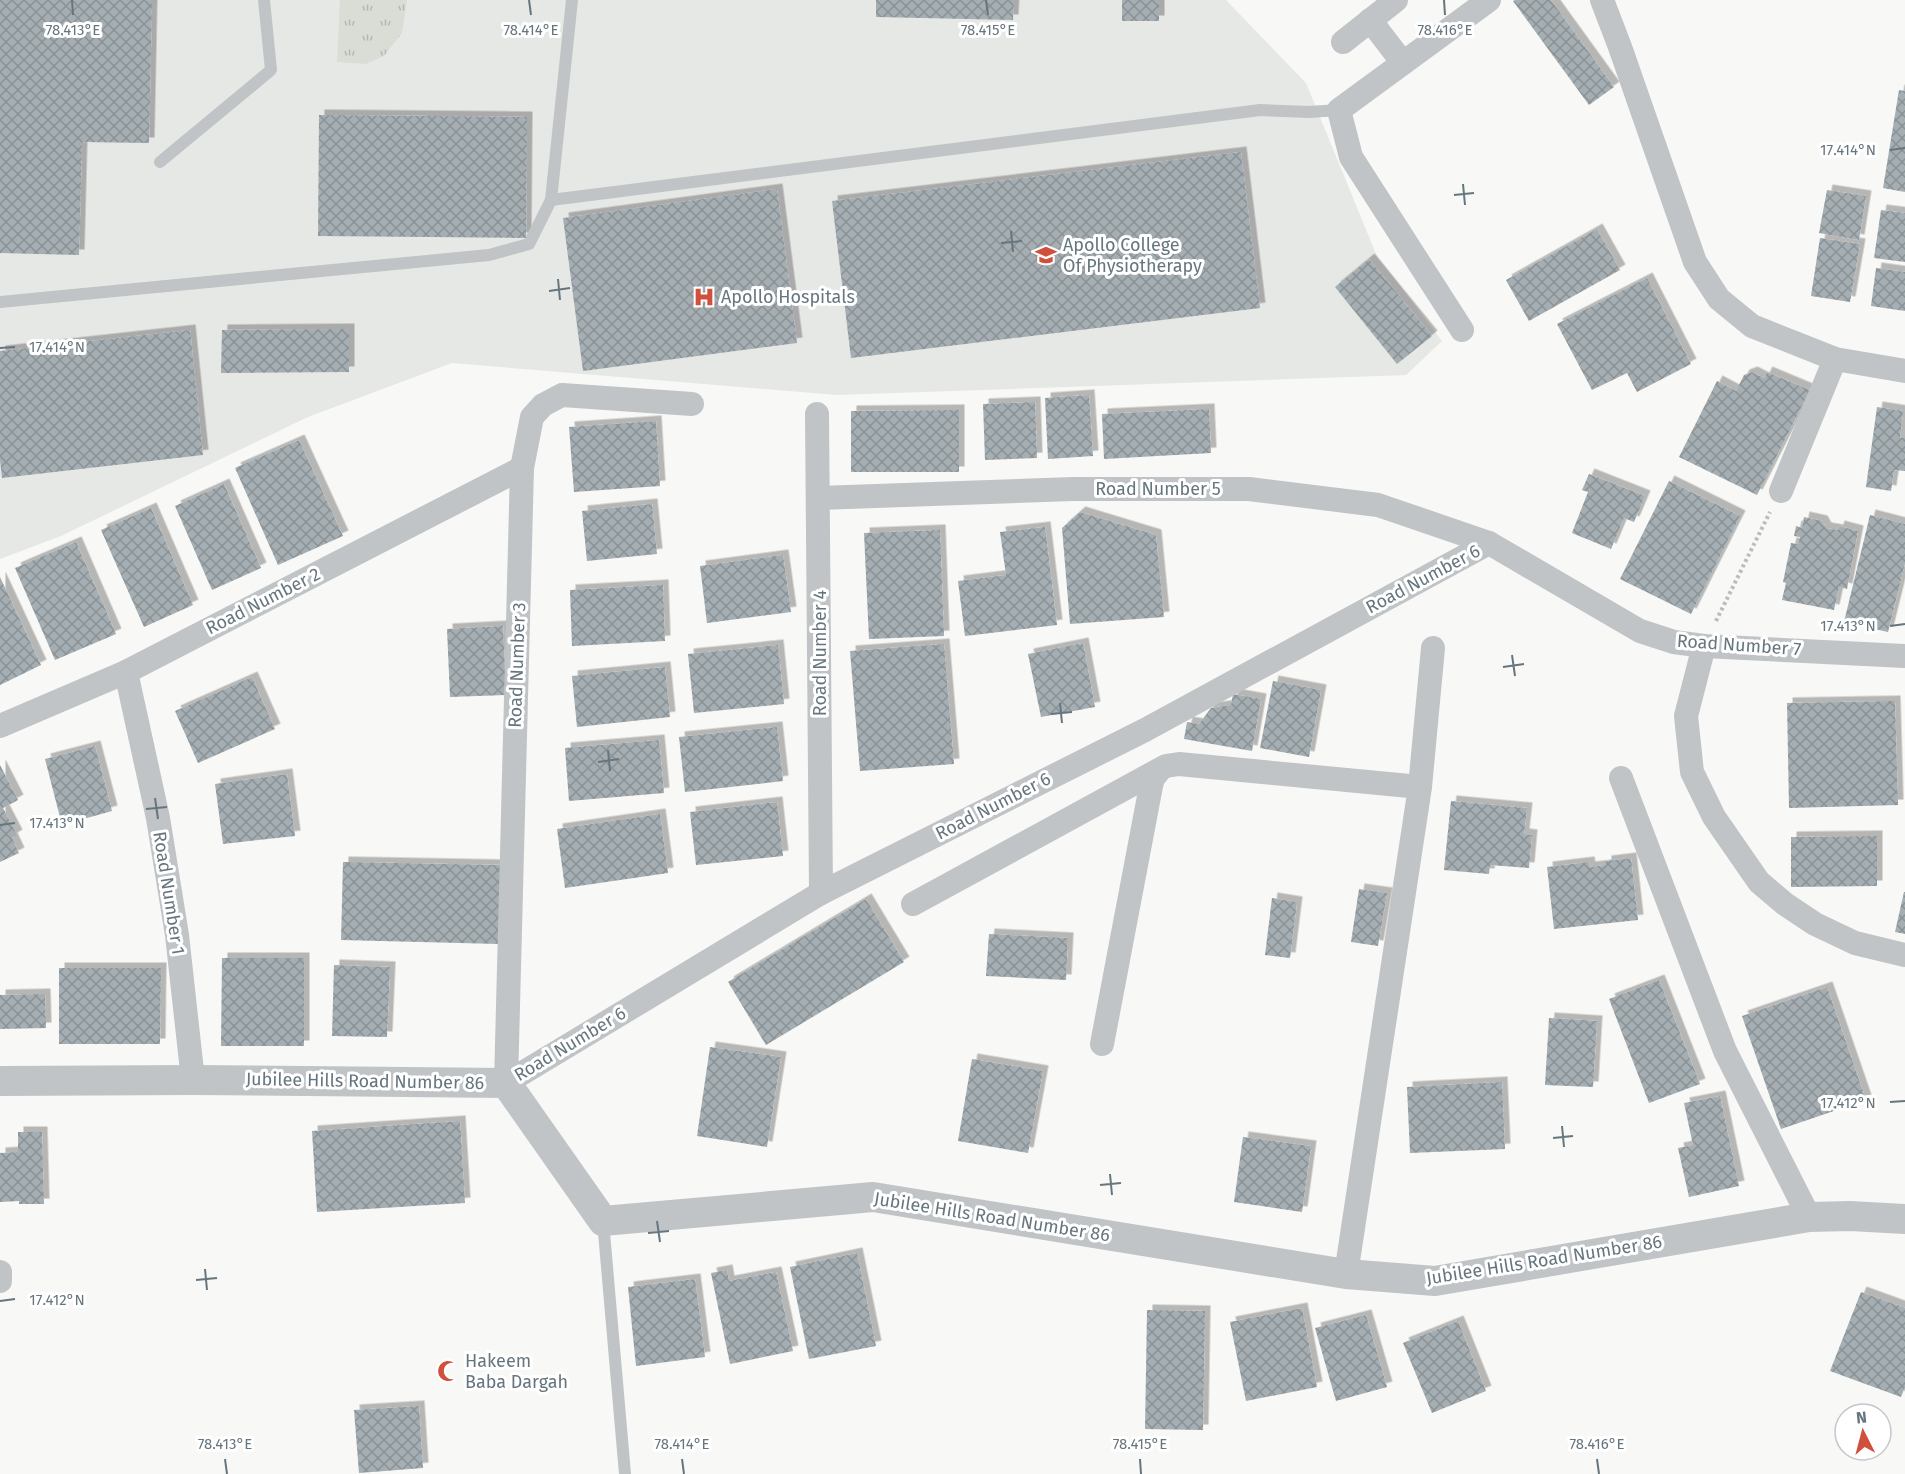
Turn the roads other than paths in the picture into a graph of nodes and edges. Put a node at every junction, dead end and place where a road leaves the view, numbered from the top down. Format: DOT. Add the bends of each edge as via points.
graph roads {
  1 [pos="264,0"];
  2 [pos="572,0"];
  3 [pos="1396,0"];
  4 [pos="1489,0"];
  5 [pos="1602,0"];
  6 [pos="1370,20"];
  7 [pos="1343,42"];
  8 [pos="1403,63"];
  9 [pos="1338,110"];
  10 [pos="160,162"];
  11 [pos="551,200"];
  12 [pos="0,302"];
  13 [pos="1462,330"];
  14 [pos="1835,359"];
  15 [pos="1905,371"];
  16 [pos="692,404"];
  17 [pos="817,414"];
  18 [pos="522,468"];
  19 [pos="1781,491"];
  20 [pos="819,498"];
  21 [pos="1489,543"];
  22 [pos="1704,646"];
  23 [pos="1433,648"];
  24 [pos="1905,656"];
  25 [pos="126,672"];
  26 [pos="0,726"];
  27 [pos="1158,772"];
  28 [pos="1621,778"];
  29 [pos="1420,787"];
  30 [pos="821,893"];
  31 [pos="913,904"];
  32 [pos="1905,955"];
  33 [pos="1102,1044"];
  34 [pos="193,1080"];
  35 [pos="0,1081"];
  36 [pos="506,1083"];
  37 [pos="1809,1218"];
  38 [pos="1905,1219"];
  39 [pos="603,1221"];
  40 [pos="0,1272"];
  41 [pos="1346,1274"];
  42 [pos="0,1281"];
  43 [pos="625,1474"];
  1 -- 10 [label="lane" via="271,70"];
  2 -- 11 [label="lane"];
  3 -- 6 [label="street"];
  4 -- 8 [label="street"];
  5 -- 14 [label="street" via="1695,262 1719,300 1752,326"];
  6 -- 7 [label="street"];
  6 -- 8 [label="street"];
  8 -- 9 [label="street"];
  9 -- 11 [label="lane" via="1260,110"];
  9 -- 13 [label="street" via="1351,157"];
  11 -- 12 [label="lane" via="530,244 489,255"];
  14 -- 15 [label="street"];
  14 -- 19 [label="street"];
  16 -- 18 [label="street, Road Number 3" via="562,395 543,405 532,417"];
  17 -- 20 [label="street, Road Number 4"];
  18 -- 25 [label="street, Road Number 2"];
  18 -- 36 [label="street, Road Number 3"];
  20 -- 21 [label="street, Road Number 5" via="1073,489 1249,489 1378,505"];
  20 -- 30 [label="street, Road Number 4"];
  21 -- 22 [label="street, Road Number 7" via="1640,631"];
  21 -- 30 [label="street, Road Number 6" via="1145,730"];
  22 -- 24 [label="street, Road Number 7"];
  22 -- 32 [label="street" via="1686,717 1692,772 1719,825 1759,882 1785,904 1815,924 1856,943"];
  23 -- 29 [label="street"];
  25 -- 26 [label="street, Road Number 2"];
  25 -- 34 [label="street, Road Number 1" via="160,829 177,935"];
  27 -- 29 [label="street" via="1179,764"];
  27 -- 31 [label="street"];
  27 -- 33 [label="street" via="1151,786"];
  28 -- 37 [label="street" via="1725,1051"];
  29 -- 41 [label="street"];
  30 -- 36 [label="street, Road Number 6"];
  34 -- 35 [label="street, Jubilee Hills Road Number 86"];
  34 -- 36 [label="street, Jubilee Hills Road Number 86"];
  36 -- 39 [label="street, Jubilee Hills Road Number 86"];
  37 -- 38 [label="street, Jubilee Hills Road Number 86"];
  37 -- 41 [label="street, Jubilee Hills Road Number 86" via="1435,1281"];
  39 -- 41 [label="street, Jubilee Hills Road Number 86" via="873,1197"];
  39 -- 43 [label="lane"];
  40 -- 42 [label="street"];
}
